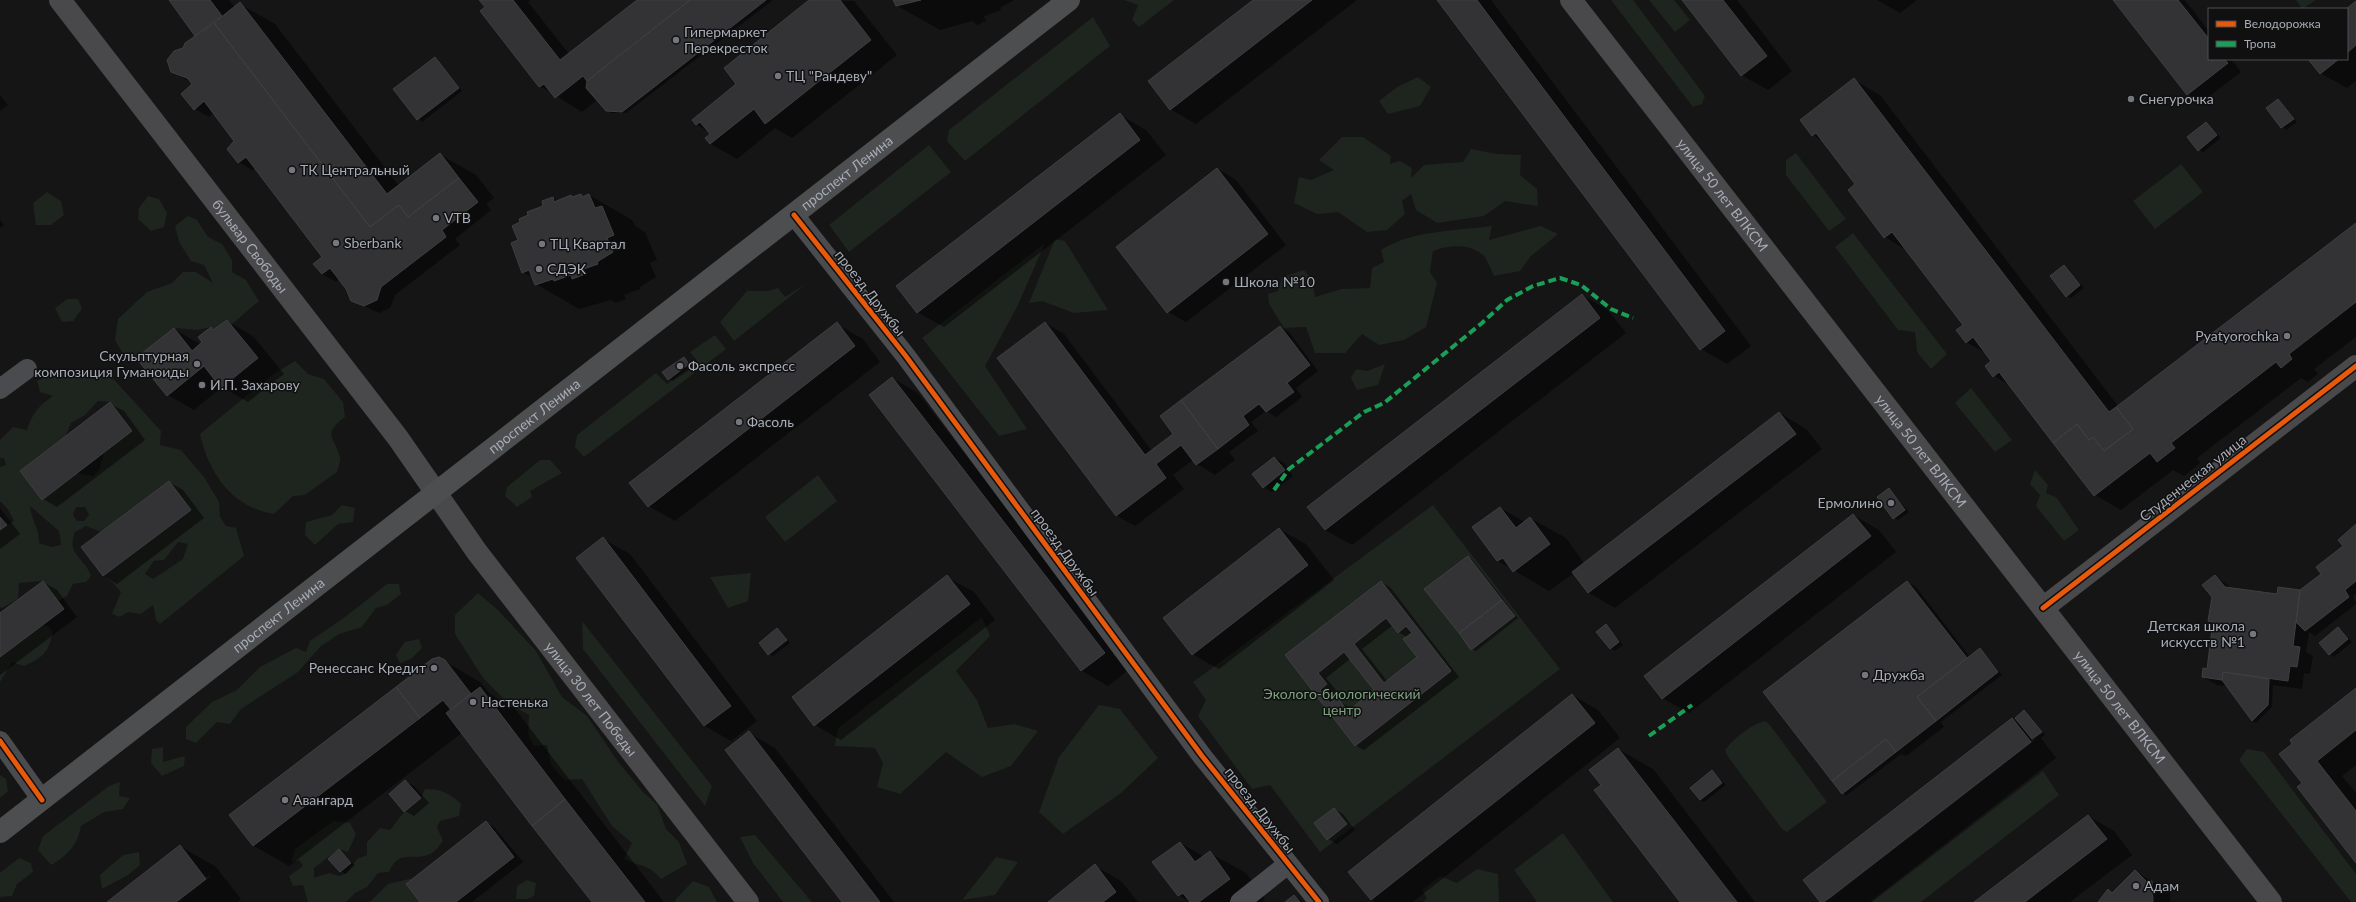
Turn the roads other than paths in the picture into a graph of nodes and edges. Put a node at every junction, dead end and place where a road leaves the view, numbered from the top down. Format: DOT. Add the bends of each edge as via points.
graph roads {
  1 [pos="60,0"];
  2 [pos="1069,0"];
  3 [pos="1571,0"];
  4 [pos="794,215"];
  5 [pos="2356,366"];
  6 [pos="27,369"];
  7 [pos="0,389"];
  8 [pos="437,494"];
  9 [pos="2043,608"];
  10 [pos="0,741"];
  11 [pos="42,800"];
  12 [pos="0,832"];
  13 [pos="1288,864"];
  14 [pos="748,902"];
  15 [pos="1240,902"];
  16 [pos="1319,902"];
  17 [pos="2271,902"];
  1 -- 8 [label="main road, бульвар Свободы" via="389,425"];
  2 -- 4 [label="main road, проспект Ленина"];
  3 -- 9 [label="main road, улица 50 лет ВЛКСМ"];
  4 -- 8 [label="main road, проспект Ленина"];
  4 -- 13 [label="street, проезд Дружбы" via="905,355 1202,756"];
  5 -- 9 [label="main road, Студенческая улица"];
  6 -- 7 [label="street"];
  8 -- 11 [label="main road, проспект Ленина"];
  8 -- 14 [label="main road, улица 30 лет Победы" via="477,552"];
  9 -- 17 [label="main road, улица 50 лет ВЛКСМ"];
  10 -- 11 [label="street"];
  11 -- 12 [label="main road, проспект Ленина"];
  13 -- 15 [label="street"];
  13 -- 16 [label="street, проезд Дружбы"];
}
